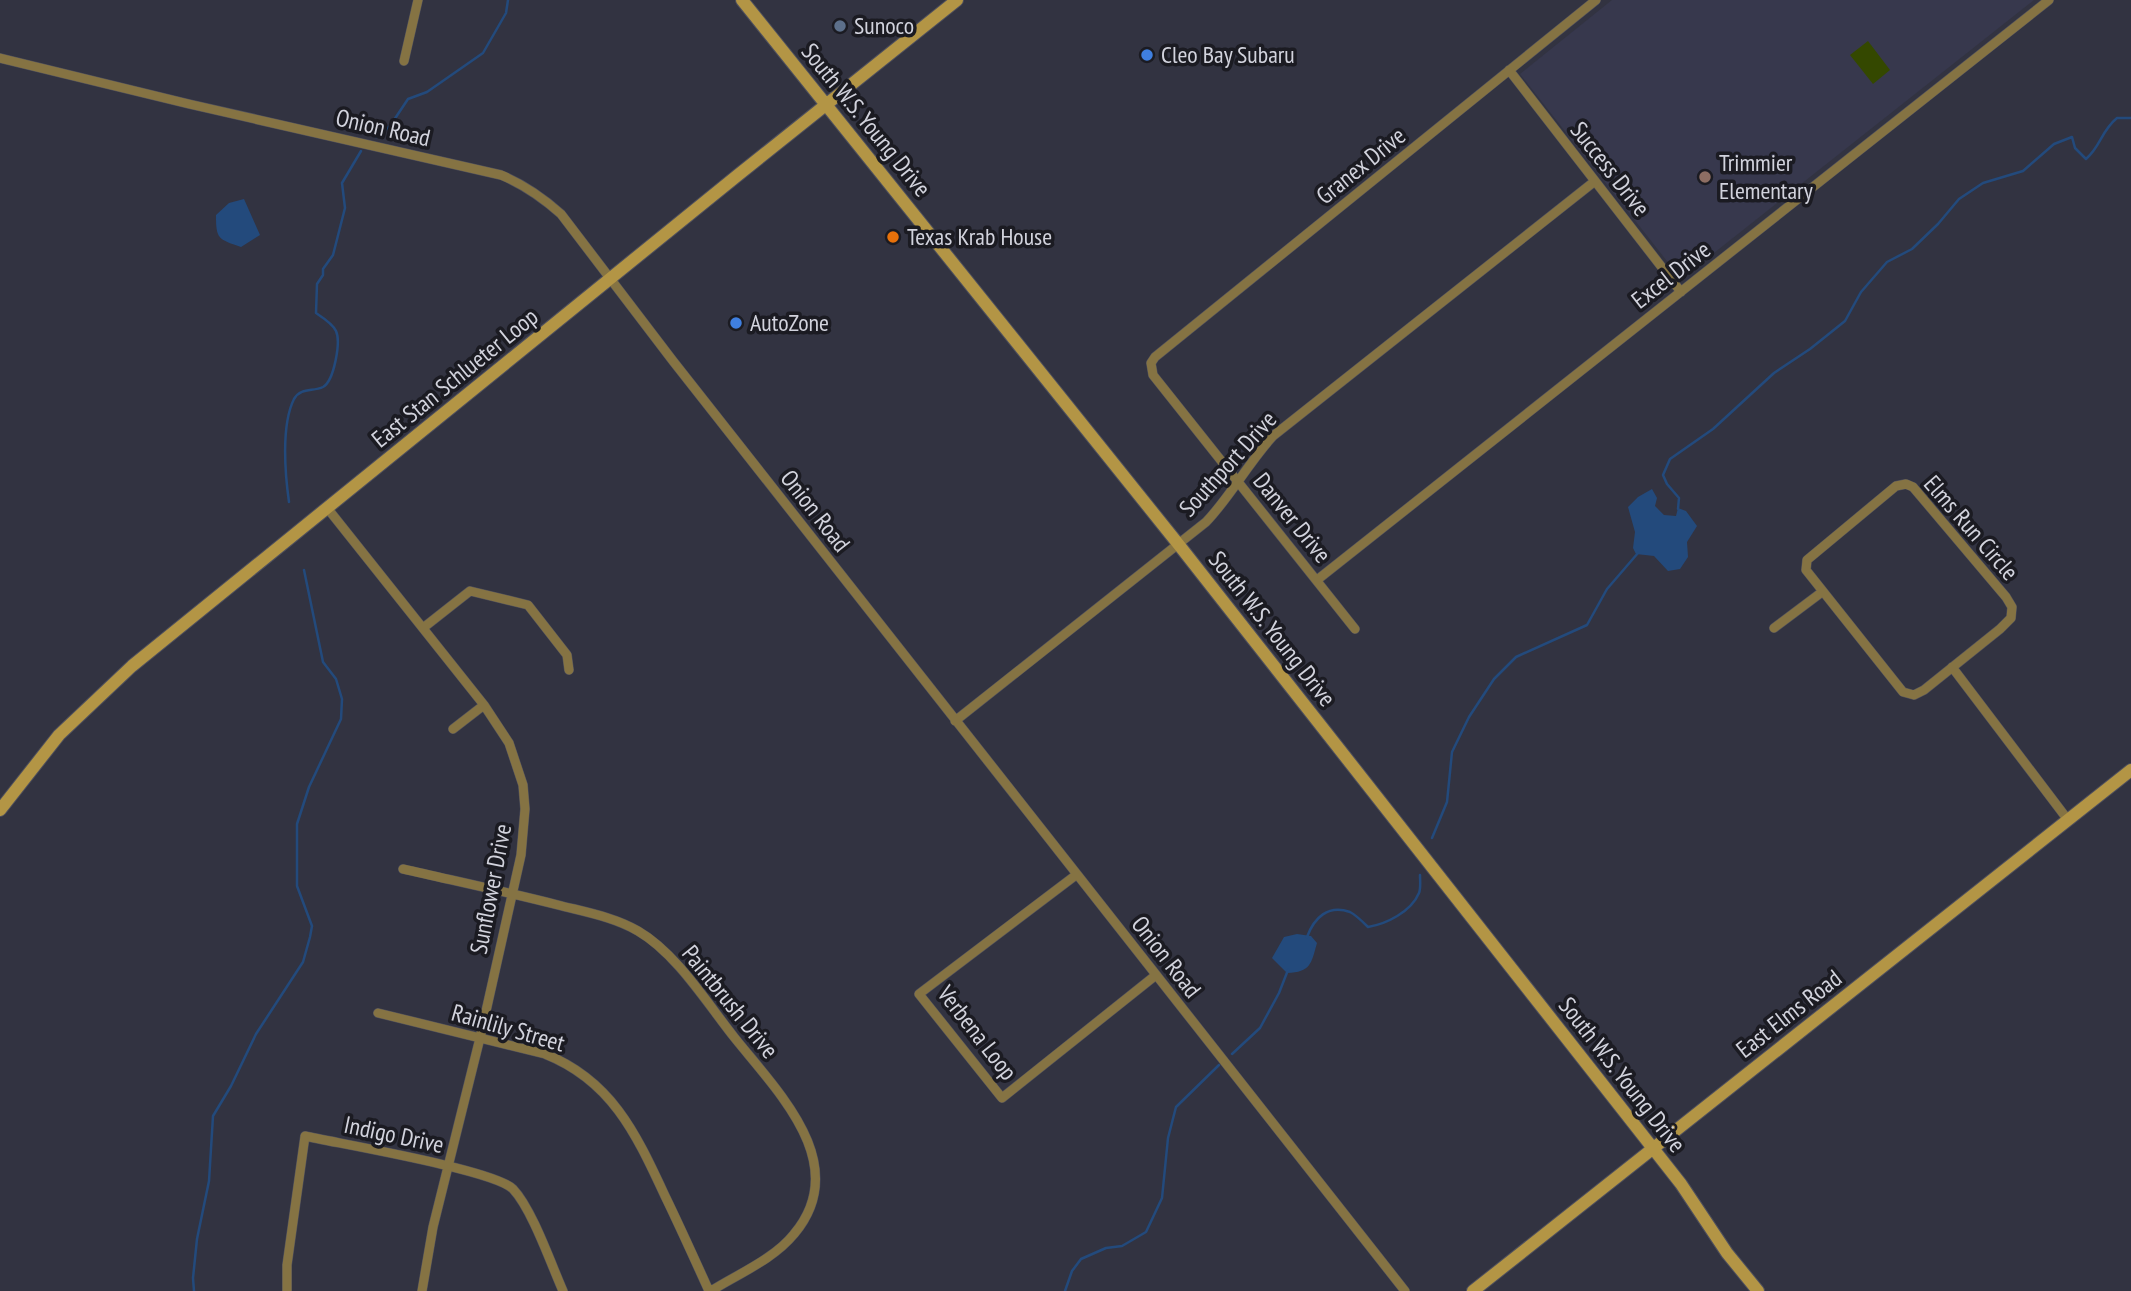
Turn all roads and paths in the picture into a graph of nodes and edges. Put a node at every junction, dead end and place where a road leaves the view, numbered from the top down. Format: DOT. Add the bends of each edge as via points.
graph roads {
  1 [pos="418,0"];
  2 [pos="742,0"];
  3 [pos="957,0"];
  4 [pos="1596,0"];
  5 [pos="2049,0"];
  6 [pos="0,58"];
  7 [pos="404,61"];
  8 [pos="1509,70"];
  9 [pos="827,104"];
  10 [pos="1595,181"];
  11 [pos="611,279"];
  12 [pos="1681,292"];
  13 [pos="1151,363"];
  14 [pos="1238,482"];
  15 [pos="328,509"];
  16 [pos="1179,545"];
  17 [pos="1317,580"];
  18 [pos="1822,592"];
  19 [pos="424,628"];
  20 [pos="1773,628"];
  21 [pos="1355,629"];
  22 [pos="1952,667"];
  23 [pos="569,670"];
  24 [pos="484,705"];
  25 [pos="955,721"];
  26 [pos="453,729"];
  27 [pos="2131,770"];
  28 [pos="0,810"];
  29 [pos="2068,820"];
  30 [pos="403,869"];
  31 [pos="1076,875"];
  32 [pos="512,894"];
  33 [pos="1156,975"];
  34 [pos="378,1013"];
  35 [pos="480,1038"];
  36 [pos="1653,1148"];
  37 [pos="450,1167"];
  38 [pos="287,1291"];
  39 [pos="422,1291"];
  40 [pos="563,1291"];
  41 [pos="710,1291"];
  42 [pos="1405,1291"];
  43 [pos="1473,1291"];
  44 [pos="1758,1291"];
  1 -- 7 [label="street"];
  2 -- 9 [label="main road, South W.S. Young Drive"];
  3 -- 9 [label="main road, East Stan Schlueter Loop"];
  4 -- 8 [label="street, Granex Drive"];
  5 -- 12 [label="street, Excel Drive"];
  6 -- 11 [label="street, Onion Road" via="501,175 524,184 561,214"];
  8 -- 10 [label="street, Success Drive"];
  8 -- 13 [label="street, Granex Drive"];
  9 -- 11 [label="main road, East Stan Schlueter Loop"];
  9 -- 16 [label="main road, South W.S. Young Drive"];
  10 -- 12 [label="street, Success Drive"];
  10 -- 14 [label="street, Southport Drive" via="1273,436"];
  11 -- 15 [label="main road, East Stan Schlueter Loop"];
  11 -- 25 [label="street, Onion Road"];
  12 -- 17 [label="street, Excel Drive"];
  13 -- 14 [label="street, Danver Drive" via="1153,374"];
  14 -- 16 [label="street, Southport Drive" via="1215,513"];
  14 -- 17 [label="street, Danver Drive"];
  15 -- 19 [label="street, Sunflower Drive"];
  15 -- 28 [label="main road, East Stan Schlueter Loop" via="92,702"];
  16 -- 25 [label="street, Southport Drive"];
  16 -- 36 [label="main road, South W.S. Young Drive"];
  17 -- 21 [label="street, Danver Drive"];
  18 -- 20 [label="street"];
  18 -- 22 [label="street, Elms Run Circle" via="1903,692 1914,695 1924,690"];
  18 -- 22 [label="street, Elms Run Circle" via="1806,570 1807,561 1896,486 1913,487 2012,607 2011,618 2000,629"];
  19 -- 23 [label="street" via="470,592 523,602 567,655"];
  19 -- 24 [label="street, Sunflower Drive"];
  22 -- 29 [label="street"];
  24 -- 26 [label="street"];
  24 -- 32 [label="street, Sunflower Drive" via="509,743 523,785 525,832"];
  25 -- 31 [label="street, Onion Road"];
  27 -- 29 [label="main road, East Elms Road"];
  29 -- 36 [label="main road, East Elms Road"];
  30 -- 32 [label="street, Paintbrush Drive"];
  31 -- 33 [label="street, Onion Road"];
  31 -- 33 [label="street, Verbena Loop" via="919,994 1002,1098"];
  32 -- 35 [label="street, Sunflower Drive"];
  32 -- 41 [label="street, Paintbrush Drive" via="613,920 658,945 789,1107 807,1136 816,1180 806,1216 794,1235 775,1251"];
  33 -- 42 [label="street, Onion Road"];
  34 -- 35 [label="street, Rainlily Street"];
  35 -- 37 [label="street, Sunflower Drive"];
  35 -- 41 [label="street, Rainlily Street" via="559,1060 612,1101 643,1148"];
  36 -- 43 [label="main road, East Elms Road"];
  36 -- 44 [label="main road, South W.S. Young Drive"];
  37 -- 38 [label="street, Indigo Drive" via="305,1136"];
  37 -- 39 [label="street, Sunflower Drive"];
  37 -- 40 [label="street, Indigo Drive" via="511,1186"];
}
